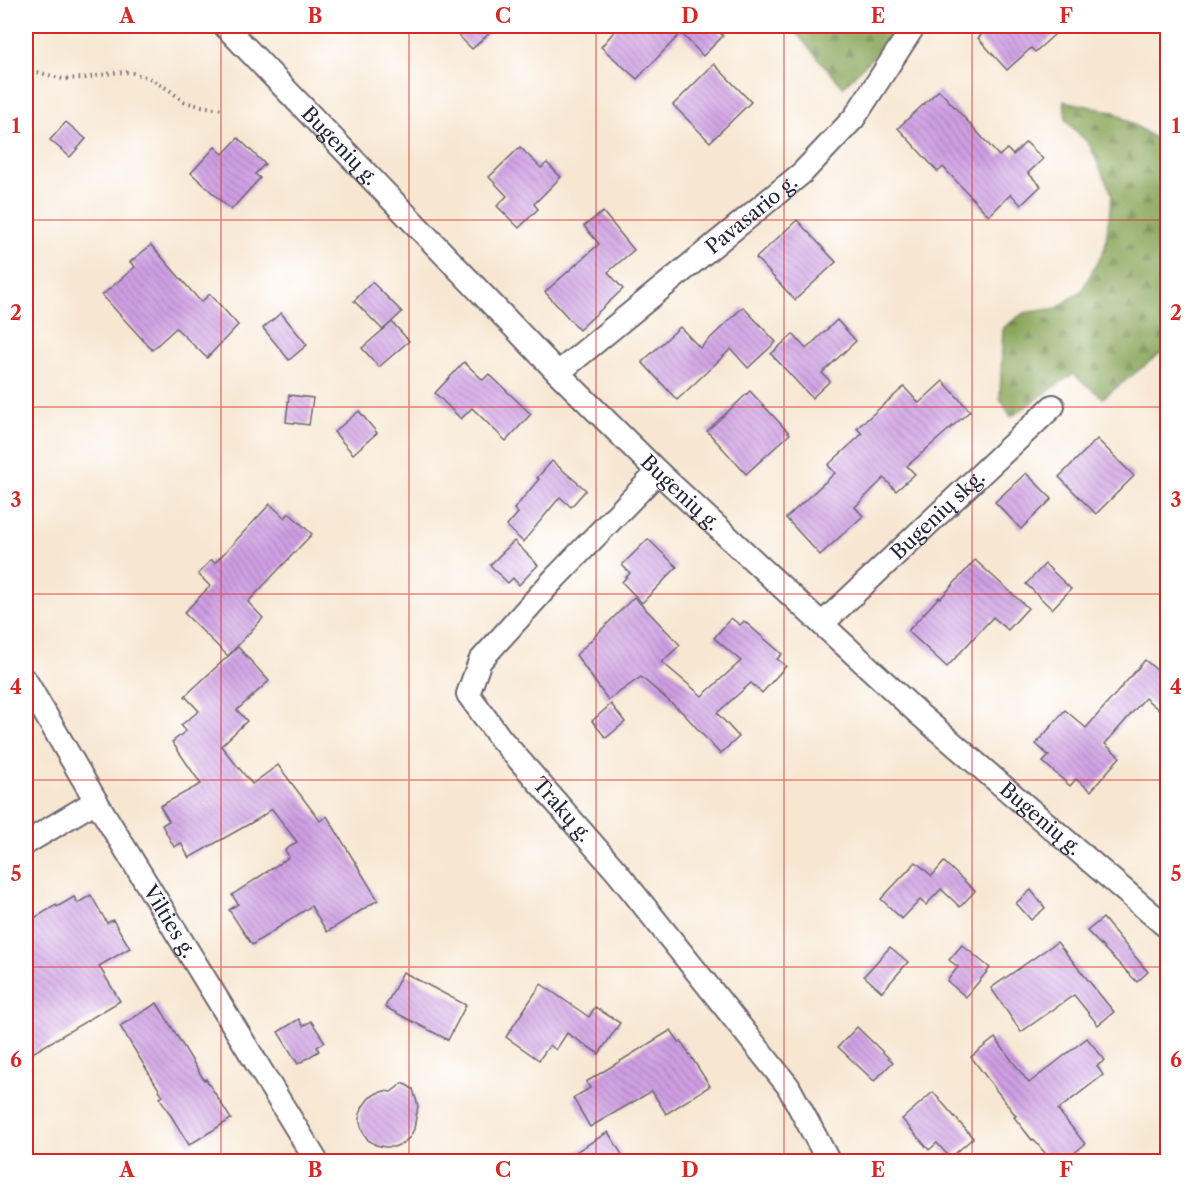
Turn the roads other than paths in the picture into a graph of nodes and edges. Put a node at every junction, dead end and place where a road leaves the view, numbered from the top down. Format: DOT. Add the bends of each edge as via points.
graph roads {
  1 [pos="225,26"];
  2 [pos="914,26"];
  3 [pos="558,373"];
  4 [pos="1053,406"];
  5 [pos="658,472"];
  6 [pos="822,624"];
  7 [pos="26,681"];
  8 [pos="96,801"];
  9 [pos="26,843"];
  10 [pos="1167,928"];
  11 [pos="318,1161"];
  12 [pos="829,1161"];
  1 -- 3 [label="street, Bugenių g."];
  2 -- 3 [label="street, Pavasario g." via="854,118 802,174"];
  3 -- 5 [label="street, Bugenių g."];
  4 -- 6 [label="street, Bugenių skg."];
  5 -- 6 [label="street, Bugenių g."];
  5 -- 12 [label="street, Trakų g." via="480,661 468,694 500,738 617,872 789,1086"];
  6 -- 10 [label="street, Bugenių g." via="920,715"];
  7 -- 8 [label="street, Vilties g."];
  8 -- 9 [label="street"];
  8 -- 11 [label="street, Vilties g."];
}
